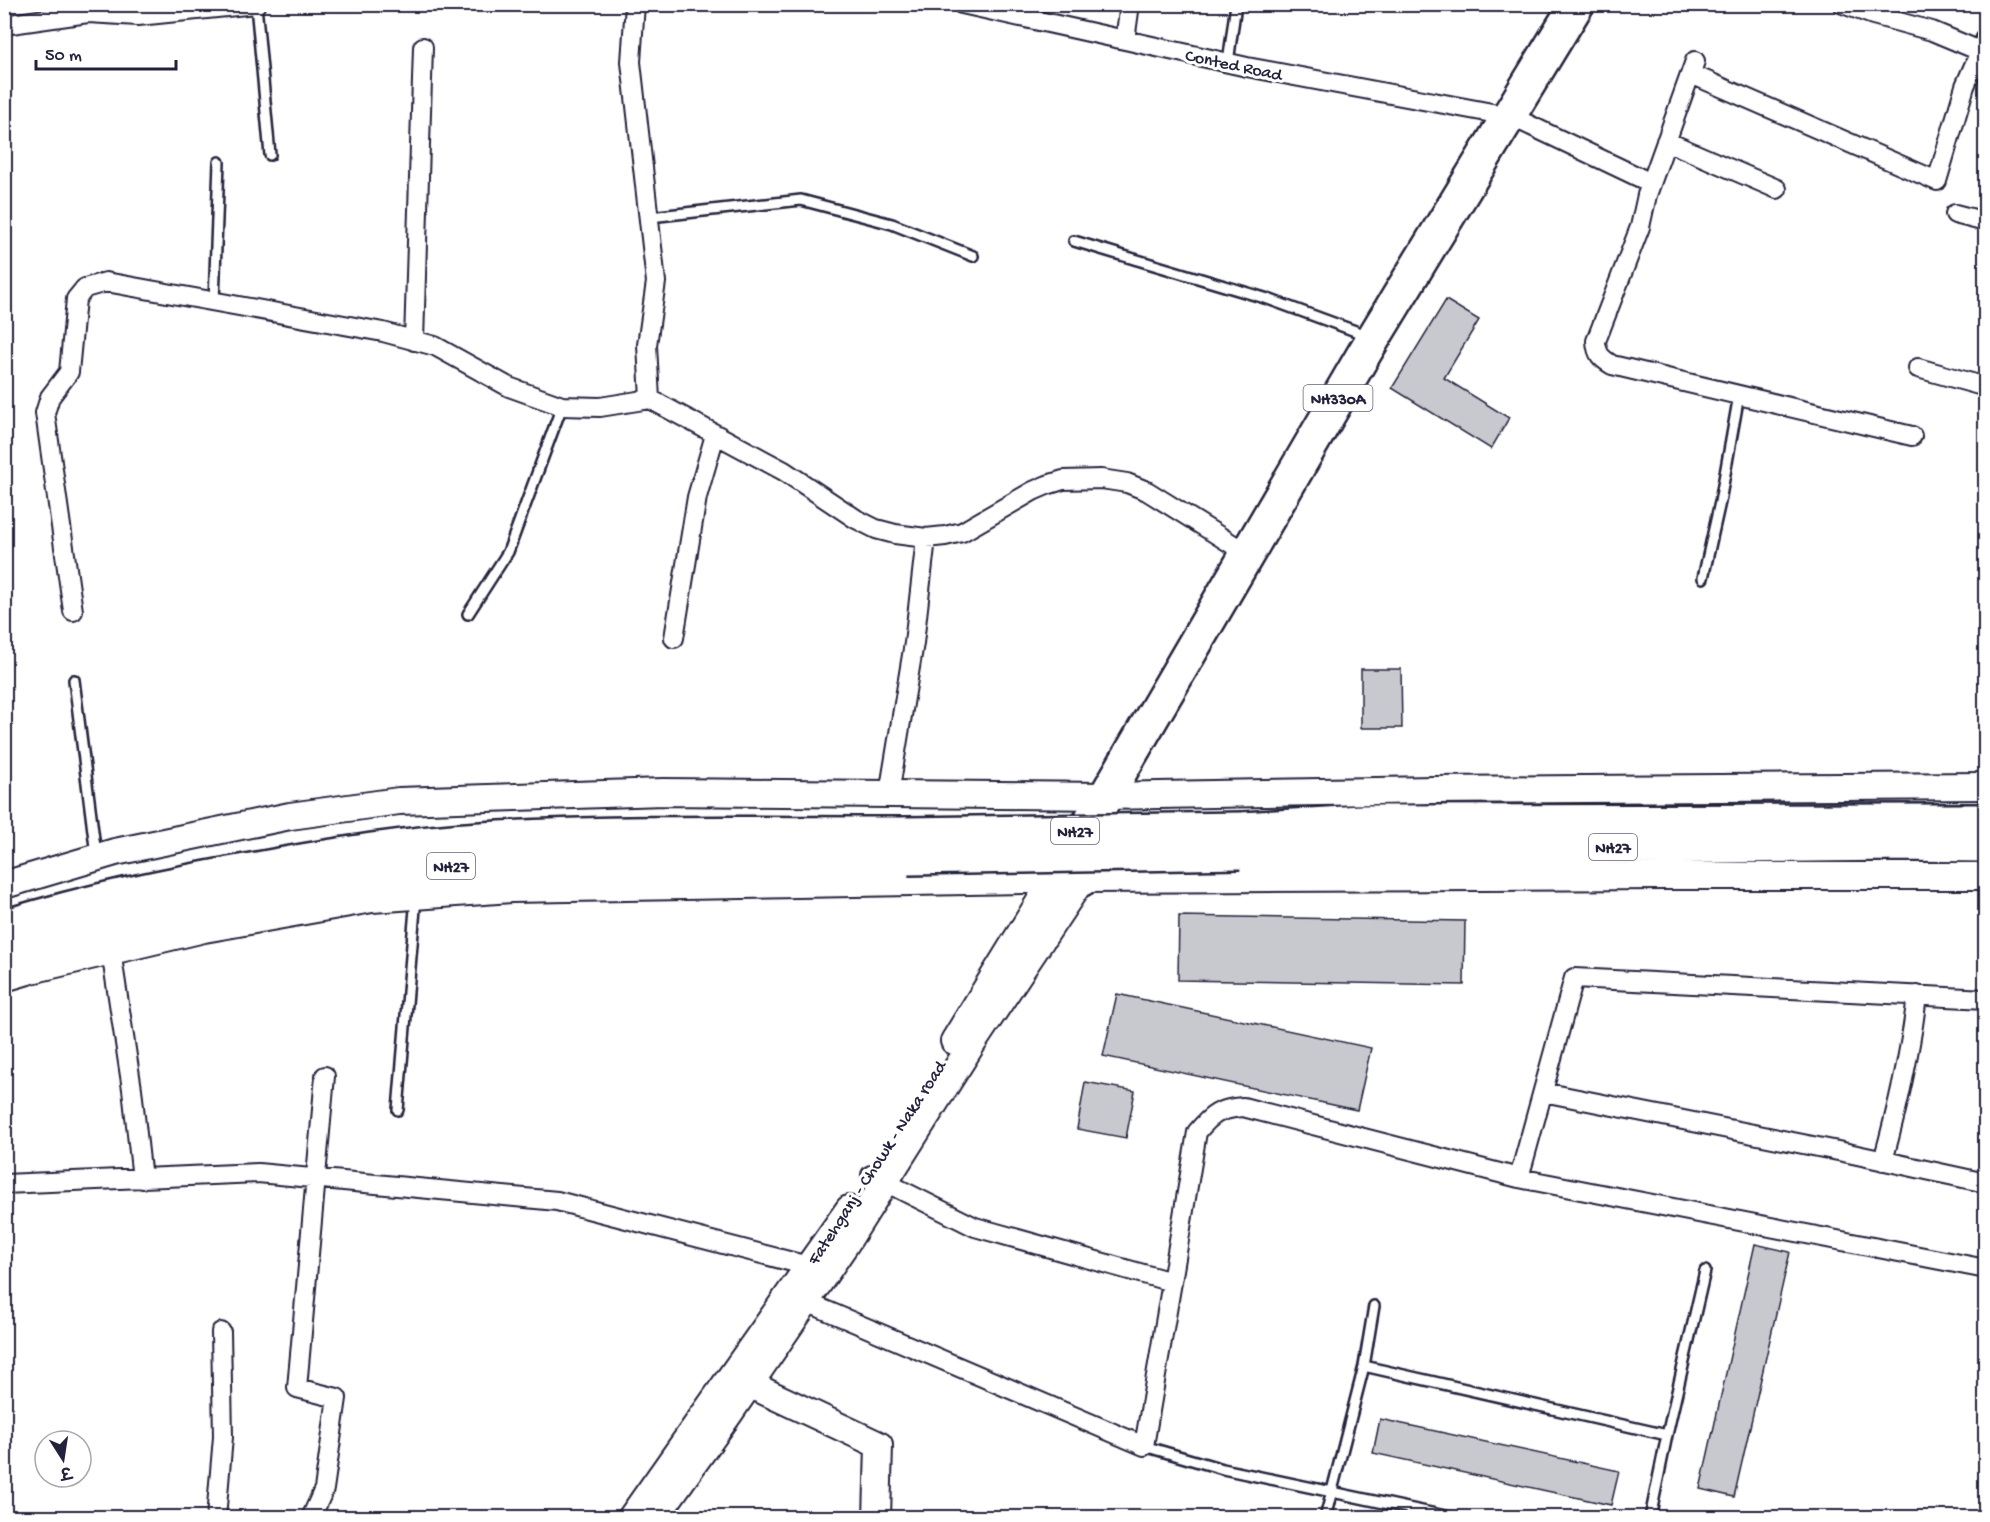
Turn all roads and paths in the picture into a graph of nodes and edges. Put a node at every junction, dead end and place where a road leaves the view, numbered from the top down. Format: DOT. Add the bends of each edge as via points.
graph roads {
  1 [pos="256,4"];
  2 [pos="635,4"];
  3 [pos="962,4"];
  4 [pos="1130,4"];
  5 [pos="1236,4"];
  6 [pos="1577,4"];
  7 [pos="1596,4"];
  8 [pos="1843,4"];
  9 [pos="185,8"];
  10 [pos="104,9"];
  11 [pos="4,25"];
  12 [pos="1125,40"];
  13 [pos="1983,44"];
  14 [pos="423,47"];
  15 [pos="1228,63"];
  16 [pos="1515,119"];
  17 [pos="1666,141"];
  18 [pos="270,155"];
  19 [pos="219,162"];
  20 [pos="1651,183"];
  21 [pos="1777,189"];
  22 [pos="1955,214"];
  23 [pos="650,217"];
  24 [pos="1986,222"];
  25 [pos="1074,241"];
  26 [pos="973,255"];
  27 [pos="214,302"];
  28 [pos="1374,338"];
  29 [pos="414,341"];
  30 [pos="1918,368"];
  31 [pos="1986,387"];
  32 [pos="1739,395"];
  33 [pos="650,399"];
  34 [pos="562,406"];
  35 [pos="715,435"];
  36 [pos="1911,436"];
  37 [pos="926,538"];
  38 [pos="1248,554"];
  39 [pos="1703,578"];
  40 [pos="73,611"];
  41 [pos="468,614"];
  42 [pos="674,638"];
  43 [pos="74,680"];
  44 [pos="1986,786"];
  45 [pos="889,794"];
  46 [pos="1117,795"];
  47 [pos="1986,820"];
  48 [pos="1242,841"];
  49 [pos="1986,845"];
  50 [pos="907,846"];
  51 [pos="96,858"];
  52 [pos="1986,876"];
  53 [pos="1067,880"];
  54 [pos="4,885"];
  55 [pos="416,896"];
  56 [pos="4,927"];
  57 [pos="111,951"];
  58 [pos="4,954"];
  59 [pos="4,978"];
  60 [pos="1917,995"];
  61 [pos="1986,999"];
  62 [pos="325,1076"];
  63 [pos="1543,1092"];
  64 [pos="398,1110"];
  65 [pos="1883,1161"];
  66 [pos="1519,1178"];
  67 [pos="142,1179"];
  68 [pos="316,1179"];
  69 [pos="878,1179"];
  70 [pos="1986,1183"];
  71 [pos="4,1184"];
  72 [pos="808,1266"];
  73 [pos="1986,1269"];
  74 [pos="1706,1271"];
  75 [pos="1172,1282"];
  76 [pos="797,1299"];
  77 [pos="1374,1306"];
  78 [pos="221,1332"];
  79 [pos="1364,1366"];
  80 [pos="741,1380"];
  81 [pos="1667,1436"];
  82 [pos="1144,1446"];
  83 [pos="1331,1492"];
  84 [pos="216,1518"];
  85 [pos="311,1518"];
  86 [pos="631,1518"];
  87 [pos="655,1518"];
  88 [pos="877,1518"];
  89 [pos="1325,1518"];
  90 [pos="1455,1518"];
  91 [pos="1650,1518"];
  1 -- 9 [label="street"];
  1 -- 18 [label="lane"];
  2 -- 23 [label="street" via="631,62"];
  3 -- 12 [label="street, Conted Road"];
  4 -- 12 [label="street"];
  5 -- 15 [label="lane"];
  6 -- 16 [label="highway, NH330A"];
  7 -- 16 [label="highway, NH330A"];
  8 -- 13 [label="street"];
  9 -- 10 [label="street" via="138,16"];
  10 -- 11 [label="street"];
  12 -- 15 [label="street, Conted Road"];
  13 -- 17 [label="street" via="1965,86 1937,181 1693,67"];
  14 -- 29 [label="street"];
  15 -- 16 [label="street, Conted Road"];
  16 -- 20 [label="street, Conted Road"];
  16 -- 28 [label="highway, NH330A"];
  16 -- 46 [label="highway, NH330A" via="1418,292"];
  17 -- 20 [label="street"];
  17 -- 21 [label="street"];
  19 -- 27 [label="lane"];
  20 -- 32 [label="street" via="1640,226 1596,341 1597,351 1612,365"];
  22 -- 24 [label="street"];
  23 -- 26 [label="lane" via="801,200 892,224"];
  23 -- 33 [label="street" via="656,282 647,345"];
  25 -- 28 [label="lane" via="1268,299"];
  27 -- 29 [label="street"];
  27 -- 40 [label="street" via="106,282 86,288 76,299 69,372 50,397 45,413"];
  28 -- 38 [label="highway, NH330A"];
  29 -- 34 [label="street" via="435,346 509,387"];
  30 -- 31 [label="street"];
  32 -- 36 [label="street"];
  32 -- 39 [label="lane"];
  33 -- 34 [label="street" via="600,407"];
  33 -- 35 [label="street"];
  34 -- 41 [label="lane" via="508,552"];
  35 -- 37 [label="street" via="784,471 876,529"];
  35 -- 42 [label="street" via="697,497"];
  37 -- 38 [label="street" via="962,532 1047,484 1101,479 1147,491"];
  37 -- 45 [label="street" via="914,643"];
  38 -- 46 [label="highway, NH330A"];
  43 -- 51 [label="lane"];
  44 -- 46 [label="street"];
  45 -- 46 [label="street"];
  45 -- 51 [label="street" via="663,792 399,801 290,816"];
  46 -- 53 [label="highway, Fatehganj - Chowk - Naka road / NH330A"];
  47 -- 48 [label="highway, NH27" via="1362,822"];
  48 -- 49 [label="highway, NH27"];
  48 -- 50 [label="highway, NH27, bridge"];
  50 -- 56 [label="highway, NH27" via="631,834 480,839 369,850 162,885"];
  50 -- 58 [label="highway, NH27" via="516,860 387,872 252,891 143,914"];
  51 -- 54 [label="street"];
  52 -- 53 [label="street"];
  53 -- 55 [label="street" via="523,889"];
  53 -- 69 [label="street, Fatehganj - Chowk - Naka road"];
  55 -- 57 [label="street" via="372,899 204,929"];
  55 -- 64 [label="lane"];
  57 -- 59 [label="street"];
  57 -- 67 [label="street"];
  60 -- 61 [label="street"];
  60 -- 63 [label="street" via="1574,978"];
  60 -- 65 [label="street" via="1896,1113"];
  62 -- 68 [label="street"];
  63 -- 65 [label="street"];
  63 -- 66 [label="street"];
  65 -- 70 [label="street"];
  66 -- 73 [label="street"];
  66 -- 75 [label="street" via="1243,1107 1226,1108 1210,1116 1197,1132"];
  67 -- 68 [label="street" via="258,1173"];
  67 -- 71 [label="street"];
  68 -- 72 [label="street" via="557,1201"];
  68 -- 85 [label="street" via="297,1388 337,1398 324,1489"];
  69 -- 72 [label="street, Fatehganj - Chowk - Naka road"];
  69 -- 75 [label="street" via="975,1227"];
  69 -- 76 [label="street"];
  72 -- 76 [label="street, Fatehganj - Chowk - Naka road"];
  74 -- 81 [label="lane"];
  75 -- 82 [label="street"];
  76 -- 80 [label="street"];
  76 -- 82 [label="street"];
  77 -- 79 [label="lane"];
  78 -- 84 [label="street" via="223,1437"];
  79 -- 81 [label="lane"];
  79 -- 83 [label="lane"];
  80 -- 86 [label="street"];
  80 -- 87 [label="street"];
  80 -- 88 [label="street" via="879,1445"];
  81 -- 91 [label="lane"];
  82 -- 83 [label="lane" via="1223,1469"];
  83 -- 89 [label="lane"];
  83 -- 90 [label="lane"];
}
